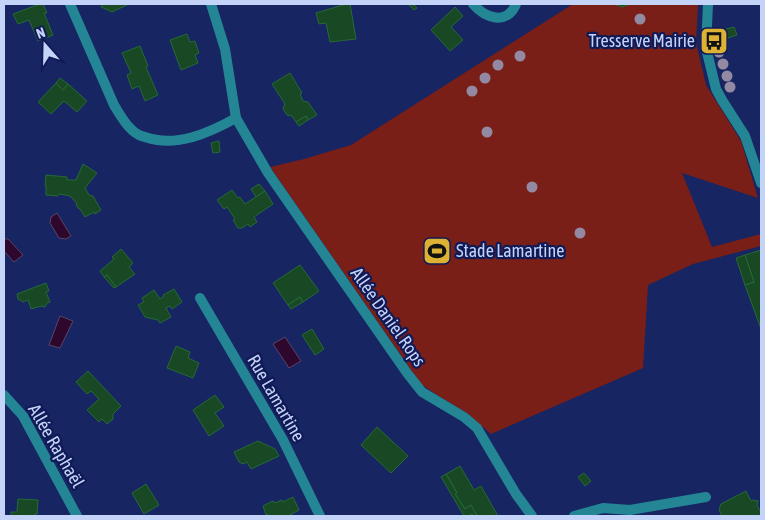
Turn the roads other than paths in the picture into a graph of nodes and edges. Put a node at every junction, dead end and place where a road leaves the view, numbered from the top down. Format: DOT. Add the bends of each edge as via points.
graph roads {
  1 [pos="70,4"];
  2 [pos="211,4"];
  3 [pos="473,4"];
  4 [pos="516,4"];
  5 [pos="708,4"];
  6 [pos="236,118"];
  7 [pos="761,183"];
  8 [pos="200,298"];
  9 [pos="4,395"];
  10 [pos="706,497"];
  11 [pos="77,516"];
  12 [pos="320,516"];
  13 [pos="532,516"];
  14 [pos="574,516"];
  1 -- 6 [label="street" via="114,105 133,131 151,140 180,141"];
  2 -- 6 [label="street" via="225,49"];
  3 -- 4 [label="street" via="485,14 499,18 512,12"];
  5 -- 7 [label="street" via="706,48 716,89 745,136"];
  6 -- 13 [label="street, Allée Daniel Rops" via="268,173 407,373 422,392 477,428"];
  8 -- 12 [label="street, Rue Lamartine" via="283,440"];
  9 -- 11 [label="street, Allée Raphaël" via="23,416"];
  10 -- 14 [label="street" via="630,510 603,508"];
}
